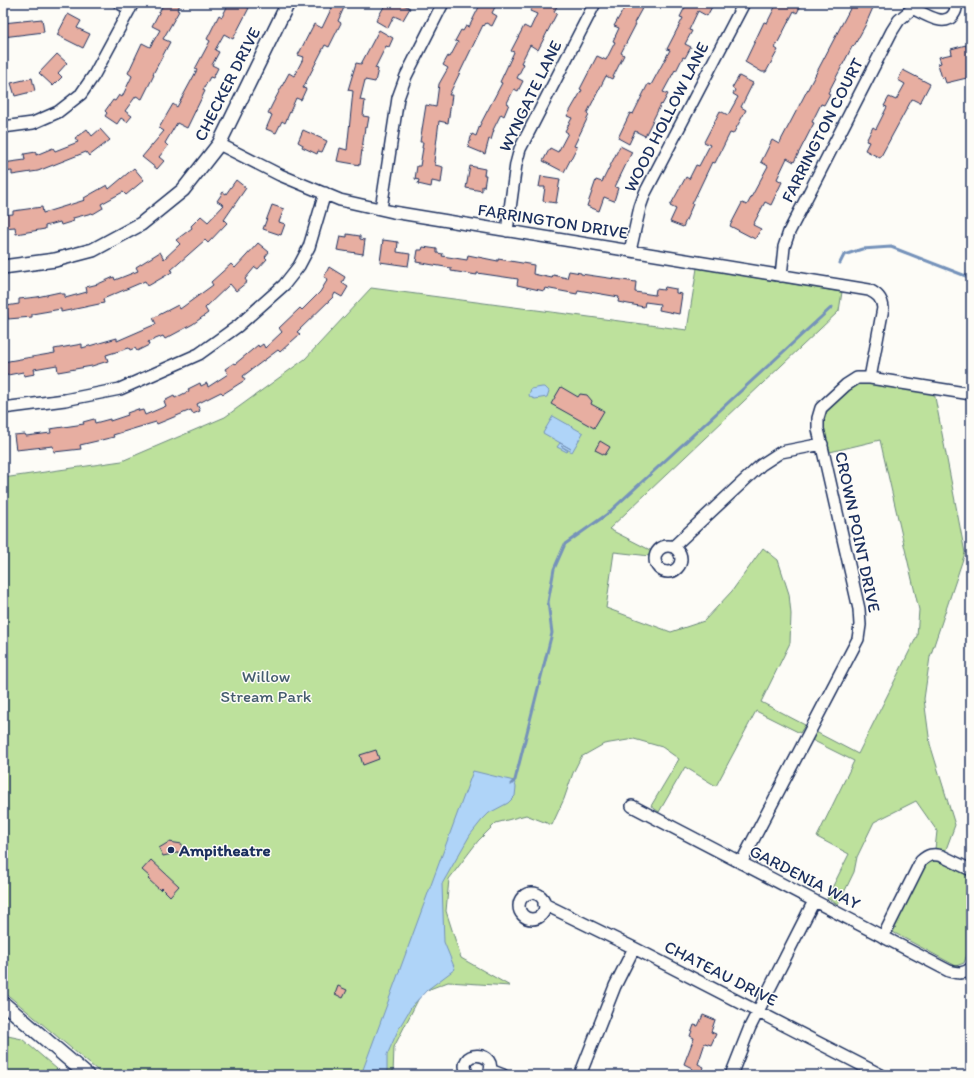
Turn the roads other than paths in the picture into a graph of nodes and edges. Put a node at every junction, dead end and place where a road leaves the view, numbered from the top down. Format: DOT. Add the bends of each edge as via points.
graph roads {
  1 [pos="119,3"];
  2 [pos="288,3"];
  3 [pos="443,3"];
  4 [pos="595,3"];
  5 [pos="744,3"];
  6 [pos="956,3"];
  7 [pos="131,6"];
  8 [pos="916,6"];
  9 [pos="3,127"];
  10 [pos="219,144"];
  11 [pos="325,193"];
  12 [pos="381,209"];
  13 [pos="507,231"];
  14 [pos="630,251"];
  15 [pos="3,267"];
  16 [pos="781,276"];
  17 [pos="870,378"];
  18 [pos="971,394"];
  19 [pos="3,408"];
  20 [pos="822,444"];
  21 [pos="673,547"];
  22 [pos="632,806"];
  23 [pos="741,863"];
  24 [pos="971,870"];
  25 [pos="814,901"];
  26 [pos="544,904"];
  27 [pos="883,937"];
  28 [pos="634,948"];
  29 [pos="967,970"];
  30 [pos="3,1003"];
  31 [pos="757,1011"];
  32 [pos="489,1072"];
  33 [pos="87,1075"];
  34 [pos="468,1075"];
  35 [pos="503,1075"];
  36 [pos="580,1075"];
  37 [pos="731,1075"];
  38 [pos="881,1075"];
  1 -- 7 [label="street"];
  2 -- 10 [label="street, CHECKER DRIVE"];
  3 -- 12 [label="street" via="406,76 398,98"];
  4 -- 13 [label="street, WYNGATE LANE" via="520,149"];
  5 -- 14 [label="street, WOOD HOLLOW LANE" via="645,193"];
  6 -- 8 [label="street, FARRINGTON COURT" via="955,13 944,20 937,19"];
  7 -- 9 [label="street" via="94,76 81,94 58,112 33,123"];
  8 -- 16 [label="street, FARRINGTON COURT" via="899,20 890,33 789,232 784,247"];
  10 -- 11 [label="street, FARRINGTON DRIVE" via="280,175"];
  10 -- 15 [label="street, CHECKER DRIVE" via="183,190 141,224 93,250 55,260"];
  11 -- 12 [label="street, FARRINGTON DRIVE" via="340,200"];
  11 -- 19 [label="street" via="308,247 299,266 284,285 238,326 199,354 120,389 65,400"];
  12 -- 13 [label="street, FARRINGTON DRIVE"];
  13 -- 14 [label="street, FARRINGTON DRIVE"];
  14 -- 16 [label="street, FARRINGTON DRIVE"];
  16 -- 17 [label="street, FARRINGTON DRIVE" via="869,290 881,298 883,308"];
  17 -- 18 [label="street"];
  17 -- 20 [label="street, CROWN POINT DRIVE" via="857,378 821,408 818,418"];
  20 -- 21 [label="street" via="781,452 761,465"];
  20 -- 23 [label="street, CROWN POINT DRIVE" via="859,609 858,639"];
  22 -- 23 [label="street, GARDENIA WAY"];
  23 -- 25 [label="street, GARDENIA WAY"];
  24 -- 27 [label="street" via="937,854 928,855 921,861"];
  25 -- 27 [label="street, GARDENIA WAY"];
  25 -- 31 [label="street"];
  26 -- 28 [label="street, CHATEAU DRIVE"];
  27 -- 29 [label="street, GARDENIA WAY" via="948,971"];
  28 -- 31 [label="street, CHATEAU DRIVE"];
  28 -- 36 [label="street" via="615,986"];
  30 -- 33 [label="street"];
  31 -- 37 [label="street"];
  31 -- 38 [label="street, CHATEAU DRIVE"];
  32 -- 34 [label="street" via="490,1066 486,1058 474,1055 466,1063"];
  32 -- 35 [label="street"];
}
